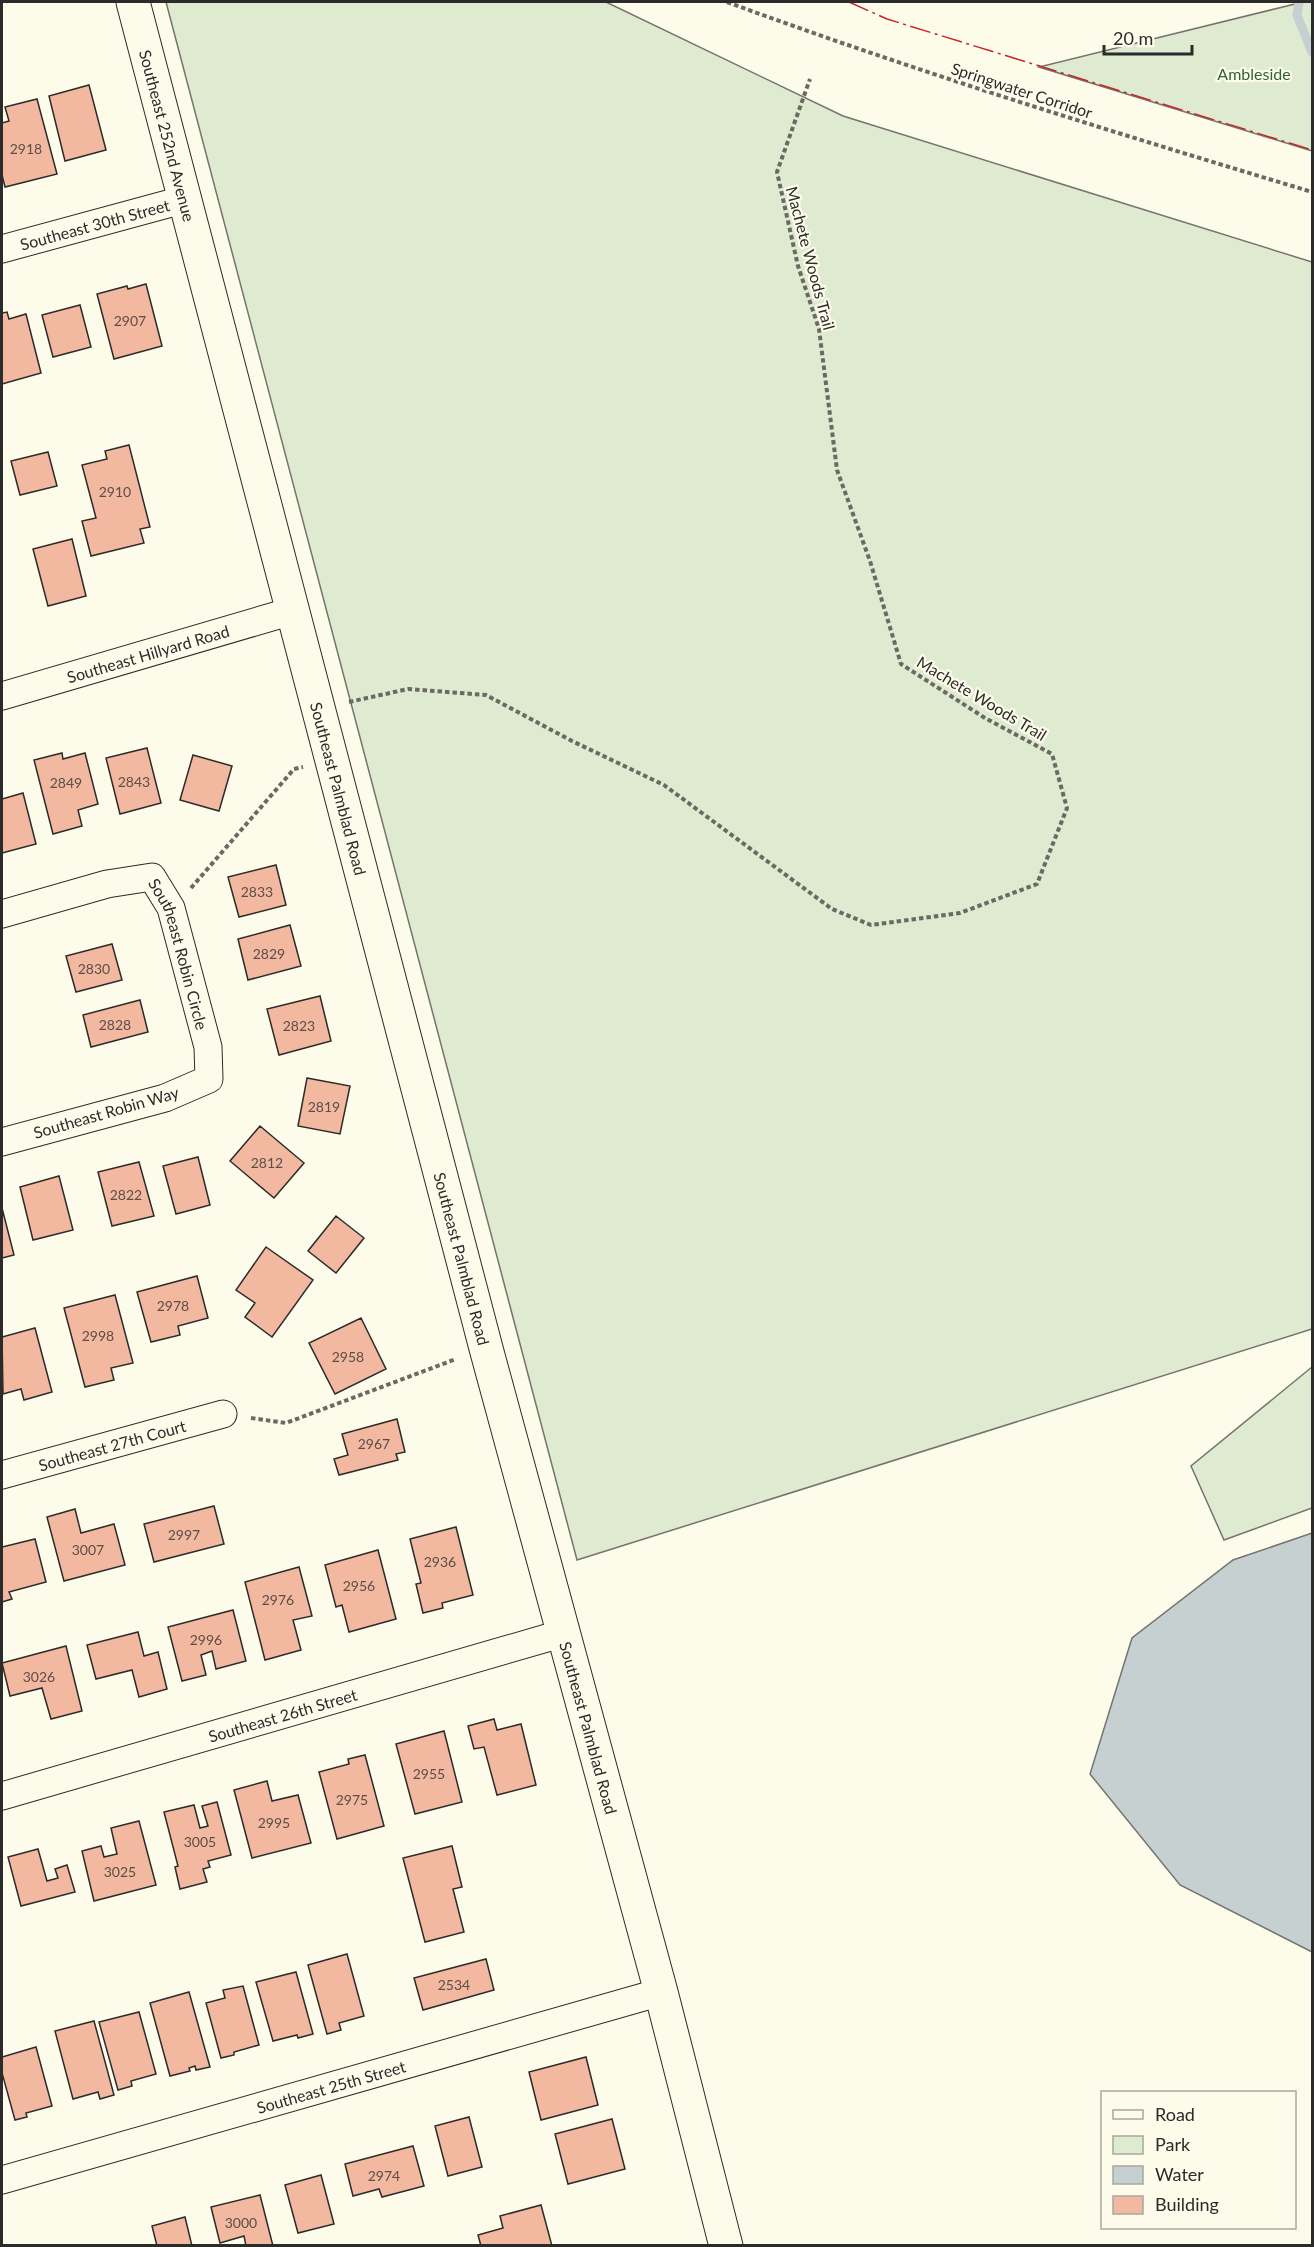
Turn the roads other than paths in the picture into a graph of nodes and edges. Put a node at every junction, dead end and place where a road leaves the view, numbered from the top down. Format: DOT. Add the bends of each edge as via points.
graph roads {
  1 [pos="133,2"];
  2 [pos="186,198"];
  3 [pos="2,249"];
  4 [pos="204,269"];
  5 [pos="292,611"];
  6 [pos="2,696"];
  7 [pos="2,914"];
  8 [pos="209,1079"];
  9 [pos="2,1142"];
  10 [pos="223,1414"];
  11 [pos="2,1475"];
  12 [pos="564,1633"];
  13 [pos="2,1796"];
  14 [pos="661,1992"];
  15 [pos="2,2180"];
  16 [pos="726,2246"];
  1 -- 2 [label="street, Southeast 252nd Avenue"];
  2 -- 3 [label="street, Southeast 30th Street"];
  2 -- 4 [label="street, Southeast 252nd Avenue"];
  4 -- 5 [label="street, Southeast Palmblad Road"];
  5 -- 6 [label="street, Southeast Hillyard Road"];
  5 -- 12 [label="street, Southeast Palmblad Road"];
  7 -- 8 [label="street, Southeast Robin Circle" via="107,884 152,877 171,908 208,1047"];
  8 -- 9 [label="street, Southeast Robin Way" via="165,1098"];
  10 -- 11 [label="street, Southeast 27th Court"];
  12 -- 13 [label="street, Southeast 26th Street"];
  12 -- 14 [label="street, Southeast Palmblad Road"];
  14 -- 15 [label="street, Southeast 25th Street"];
  14 -- 16 [label="street, Southeast Palmblad Road"];
}
